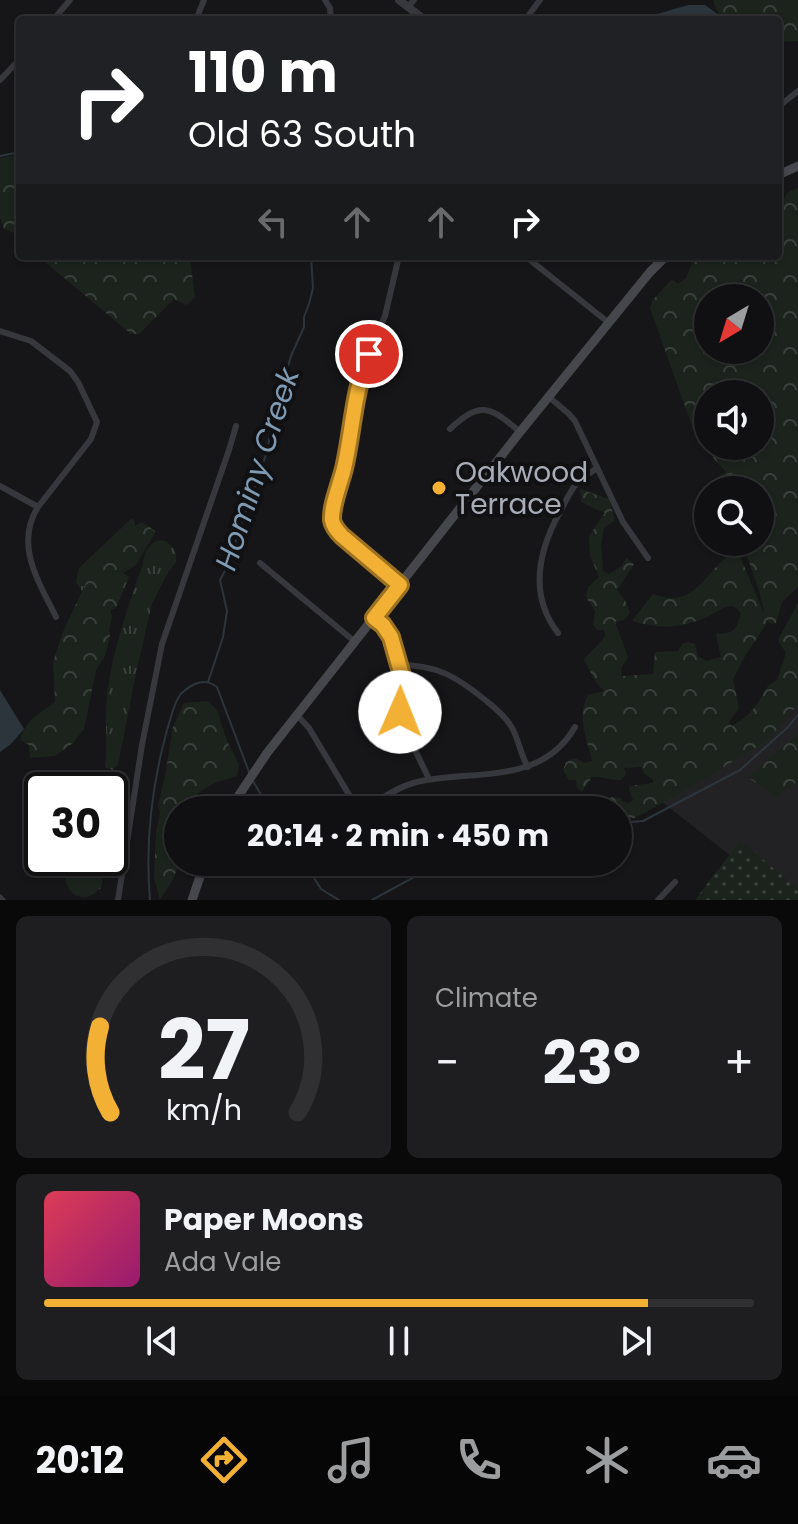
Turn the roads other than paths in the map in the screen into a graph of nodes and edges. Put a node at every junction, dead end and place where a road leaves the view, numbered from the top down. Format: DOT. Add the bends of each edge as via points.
graph roads {
  1 [pos="70,0"];
  2 [pos="399,0"];
  3 [pos="411,4"];
  4 [pos="56,16"];
  5 [pos="16,63"];
  6 [pos="0,80"];
  7 [pos="798,91"];
  8 [pos="782,104"];
  9 [pos="398,260"];
  10 [pos="530,260"];
  11 [pos="662,260"];
  12 [pos="609,323"];
  13 [pos="0,331"];
  14 [pos="549,397"];
  15 [pos="236,426"];
  16 [pos="450,429"];
  17 [pos="520,432"];
  18 [pos="597,468"];
  19 [pos="0,486"];
  20 [pos="38,507"];
  21 [pos="648,558"];
  22 [pos="260,563"];
  23 [pos="400,585"];
  24 [pos="56,617"];
  25 [pos="374,618"];
  26 [pos="558,633"];
  27 [pos="354,641"];
  28 [pos="399,665"];
  29 [pos="297,715"];
  30 [pos="575,727"];
  31 [pos="528,767"];
  32 [pos="429,779"];
  33 [pos="237,796"];
  34 [pos="200,876"];
  35 [pos="675,882"];
  36 [pos="118,900"];
  37 [pos="192,900"];
  38 [pos="658,900"];
  1 -- 4 [label="street"];
  2 -- 3 [label="street"];
  5 -- 6 [label="street"];
  7 -- 8 [label="street"];
  9 -- 23 [label="street" via="385,316 364,364 332,518 342,536"];
  10 -- 12 [label="street"];
  11 -- 12 [label="main road"];
  12 -- 14 [label="main road"];
  13 -- 20 [label="street" via="31,341 70,371 97,422 91,439"];
  14 -- 17 [label="main road"];
  14 -- 18 [label="street" via="575,421"];
  15 -- 36 [label="street" via="162,644"];
  16 -- 17 [label="street" via="487,409"];
  17 -- 23 [label="main road"];
  18 -- 21 [label="street" via="623,522"];
  18 -- 26 [label="street" via="574,487 543,549 541,593"];
  19 -- 20 [label="street"];
  20 -- 24 [label="street" via="29,524 29,560"];
  22 -- 27 [label="street"];
  23 -- 25 [label="main road"];
  25 -- 27 [label="main road"];
  25 -- 28 [label="street" via="388,631"];
  27 -- 29 [label="main road"];
  28 -- 31 [label="street" via="430,667 463,682 510,724"];
  28 -- 32 [label="street" via="404,683 401,721"];
  29 -- 32 [label="street" via="358,806"];
  29 -- 33 [label="main road"];
  30 -- 31 [label="street"];
  31 -- 32 [label="street"];
  34 -- 37 [label="main road"];
  35 -- 38 [label="street"];
}
